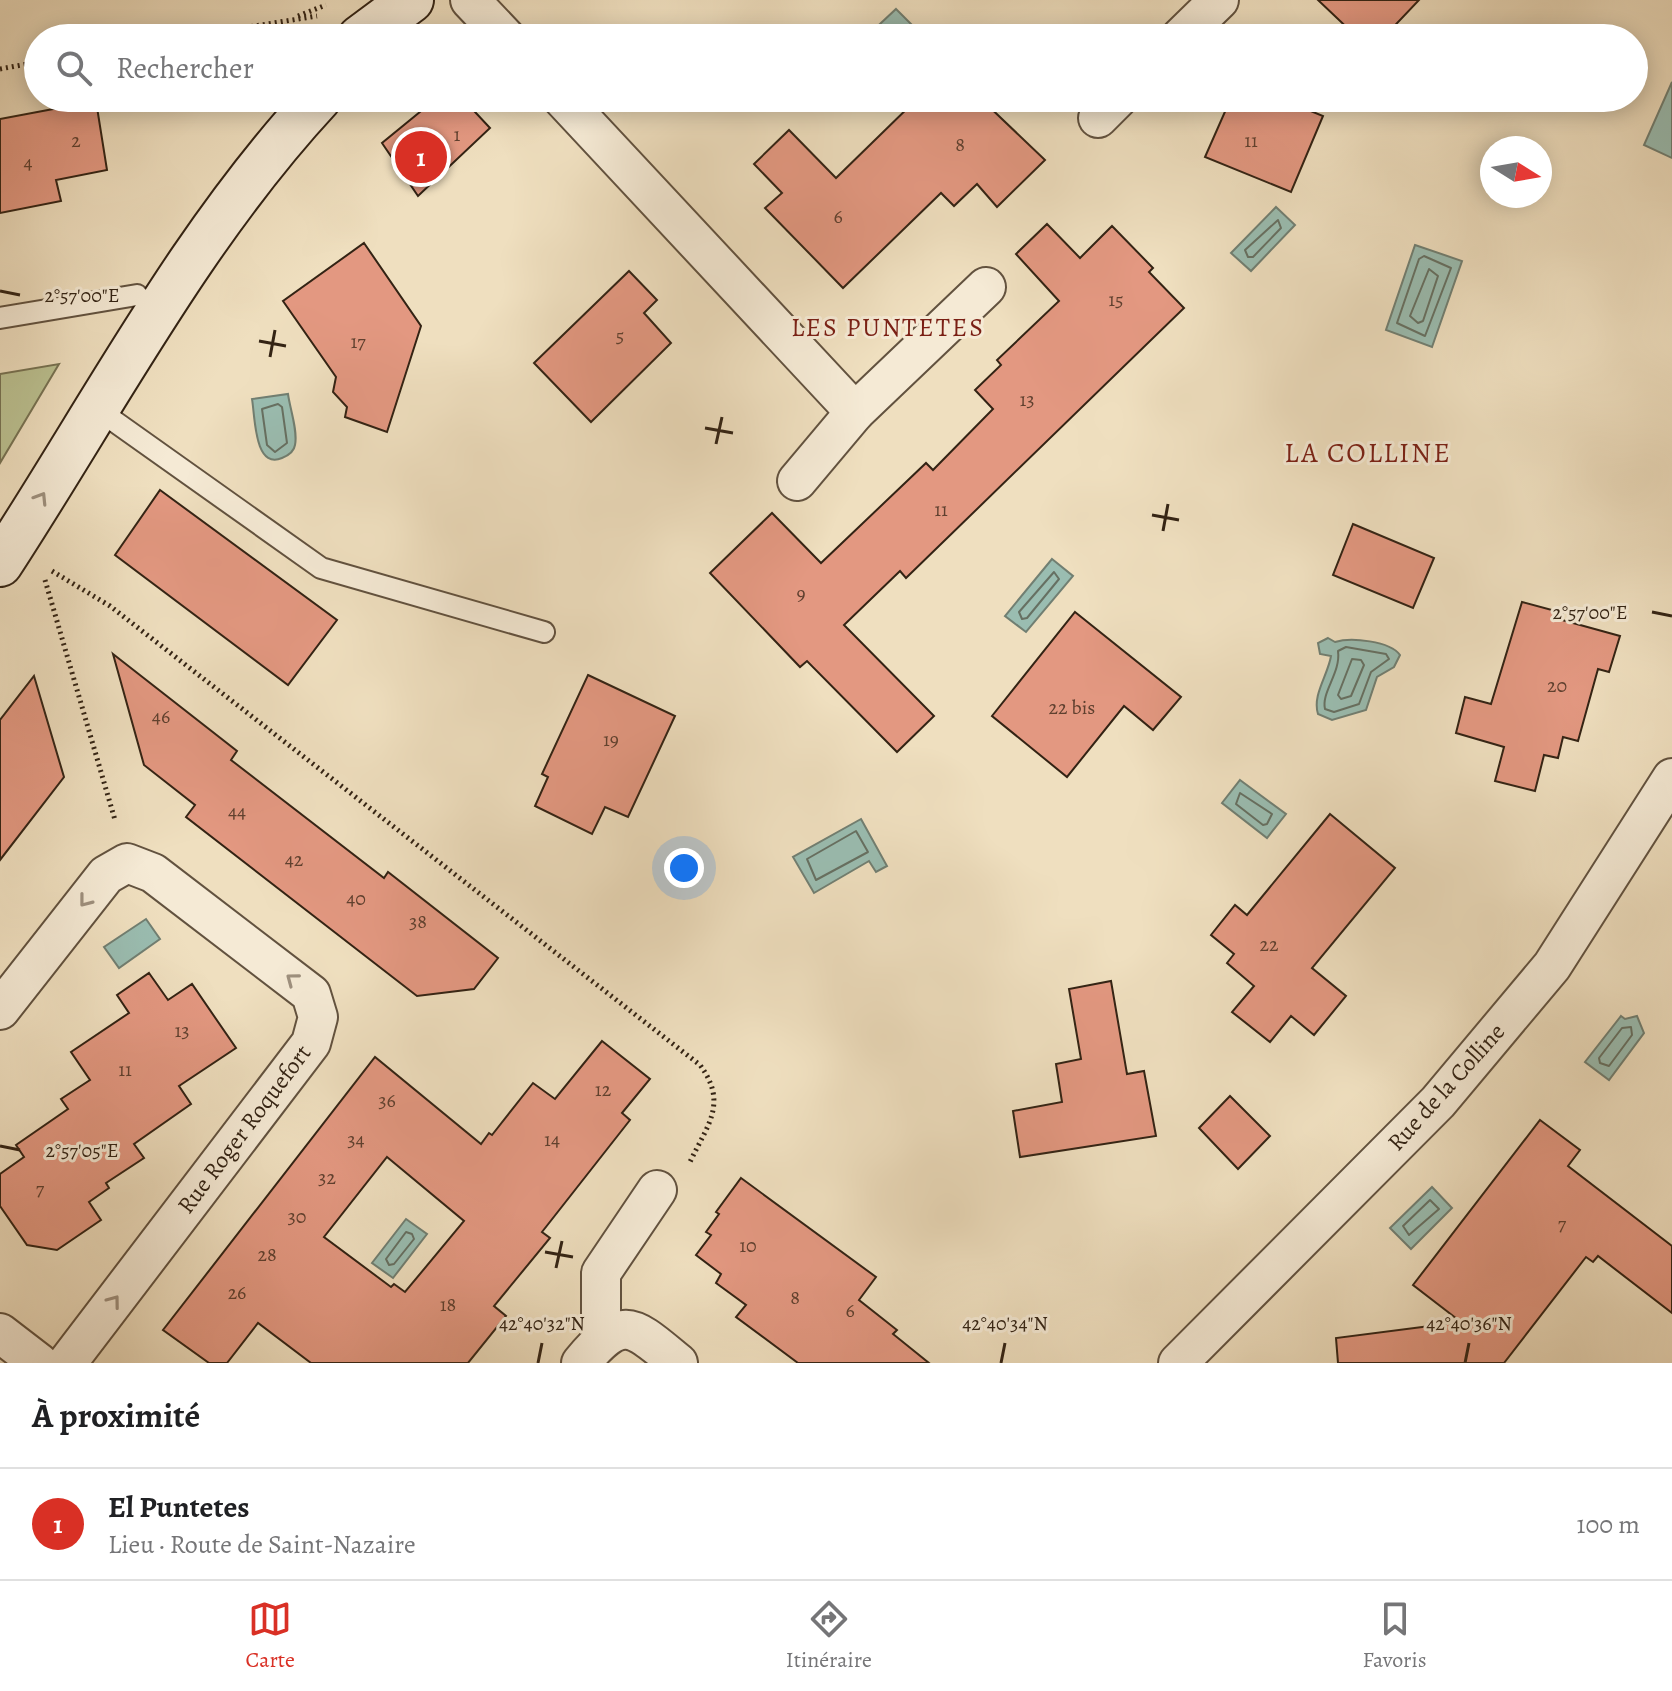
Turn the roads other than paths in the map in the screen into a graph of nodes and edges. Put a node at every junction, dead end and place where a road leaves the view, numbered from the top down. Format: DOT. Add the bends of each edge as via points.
graph roads {
  1 [pos="470,0"];
  2 [pos="1219,0"];
  3 [pos="409,2"];
  4 [pos="351,24"];
  5 [pos="388,24"];
  6 [pos="493,24"];
  7 [pos="1194,24"];
  8 [pos="270,112"];
  9 [pos="306,112"];
  10 [pos="575,112"];
  11 [pos="986,287"];
  12 [pos="137,295"];
  13 [pos="0,318"];
  14 [pos="97,409"];
  15 [pos="855,412"];
  16 [pos="797,481"];
  17 [pos="13,546"];
  18 [pos="544,632"];
  19 [pos="1672,778"];
  20 [pos="0,1010"];
  21 [pos="657,1190"];
  22 [pos="0,1333"];
  23 [pos="591,1350"];
  24 [pos="39,1363"];
  25 [pos="67,1363"];
  26 [pos="678,1363"];
  27 [pos="1178,1363"];
  1 -- 6 [label="street"];
  2 -- 7 [label="street"];
  3 -- 4 [label="street"];
  3 -- 5 [label="street"];
  8 -- 12 [label="street" via="195,206"];
  9 -- 14 [label="street" via="200,245"];
  10 -- 15 [label="street"];
  11 -- 15 [label="street"];
  12 -- 13 [label="lane"];
  12 -- 17 [label="street"];
  17 -- 14 [label="street, one-way"];
  14 -- 18 [label="lane" via="321,568"];
  15 -- 16 [label="street"];
  19 -- 27 [label="street, Rue de la Colline" via="1552,966 1438,1102"];
  25 -- 20 [label="street, Rue Roger Roquefort, one-way" via="311,1043 318,1017 311,994 153,873 127,863 106,875"];
  21 -- 23 [label="street" via="601,1273"];
  22 -- 24 [label="street"];
  23 -- 26 [label="street" via="611,1332 627,1329 641,1333"];
}
